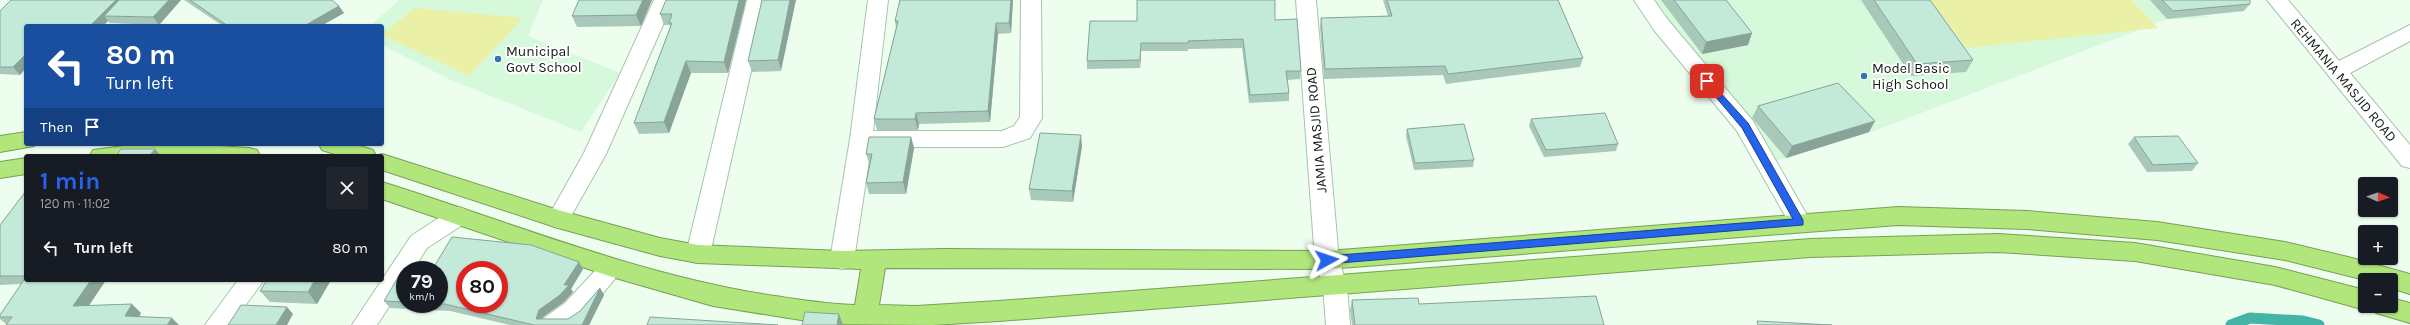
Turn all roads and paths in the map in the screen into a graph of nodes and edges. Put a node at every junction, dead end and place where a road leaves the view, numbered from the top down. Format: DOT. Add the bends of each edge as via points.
graph roads {
  1 [pos="664,0"];
  2 [pos="757,0"];
  3 [pos="878,0"];
  4 [pos="1031,0"];
  5 [pos="1306,0"];
  6 [pos="1644,0"];
  7 [pos="2277,0"];
  8 [pos="2410,32"];
  9 [pos="2337,71"];
  10 [pos="861,139"];
  11 [pos="24,140"];
  12 [pos="0,144"];
  13 [pos="336,146"];
  14 [pos="120,154"];
  15 [pos="219,154"];
  16 [pos="359,154"];
  17 [pos="2410,160"];
  18 [pos="384,163"];
  19 [pos="24,166"];
  20 [pos="0,170"];
  21 [pos="384,191"];
  22 [pos="459,216"];
  23 [pos="558,219"];
  24 [pos="1800,222"];
  25 [pos="698,254"];
  26 [pos="875,259"];
  27 [pos="842,260"];
  28 [pos="1327,260"];
  29 [pos="612,268"];
  30 [pos="250,282"];
  31 [pos="2410,284"];
  32 [pos="1335,286"];
  33 [pos="2358,298"];
  34 [pos="2398,310"];
  35 [pos="2410,313"];
  36 [pos="864,319"];
  37 [pos="217,325"];
  38 [pos="364,325"];
  39 [pos="553,325"];
  40 [pos="1338,325"];
  1 -- 23 [label="street" via="595,154"];
  2 -- 25 [label="street"];
  3 -- 10 [label="street"];
  4 -- 10 [label="street" via="1032,118 1022,132 1003,139"];
  5 -- 28 [label="street, JAMIA MASJID ROAD"];
  6 -- 24 [label="street" via="1661,25 1745,126"];
  7 -- 9 [label="street, REHMANIA MASJID ROAD"];
  8 -- 9 [label="street"];
  9 -- 17 [label="street, REHMANIA MASJID ROAD"];
  10 -- 27 [label="street"];
  11 -- 12 [label="highway"];
  13 -- 16 [label="highway"];
  14 -- 15 [label="highway" via="158,150"];
  18 -- 23 [label="highway"];
  19 -- 20 [label="highway"];
  21 -- 22 [label="highway"];
  22 -- 29 [label="highway"];
  22 -- 38 [label="street" via="419,242"];
  23 -- 25 [label="highway" via="623,238"];
  24 -- 28 [label="highway"];
  24 -- 31 [label="highway" via="1898,216 1982,217 2120,226 2243,243 2372,272"];
  25 -- 27 [label="highway"];
  26 -- 27 [label="highway"];
  26 -- 28 [label="highway"];
  26 -- 36 [label="highway"];
  28 -- 32 [label="street, JAMIA MASJID ROAD"];
  29 -- 36 [label="highway" via="713,296"];
  29 -- 39 [label="street" via="574,310"];
  30 -- 37 [label="street"];
  32 -- 33 [label="highway" via="1810,248 1998,243 2135,252 2275,276"];
  32 -- 36 [label="highway"];
  32 -- 40 [label="street"];
  34 -- 35 [label="highway"];
}
